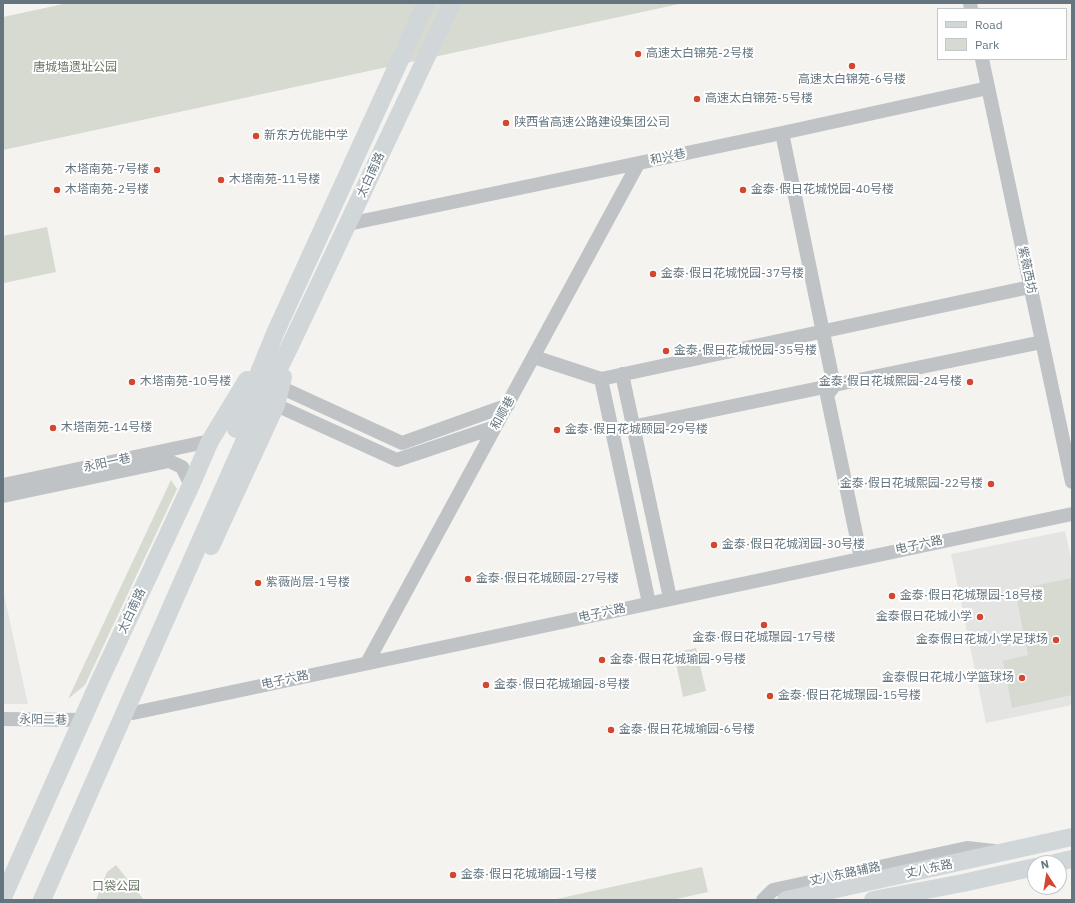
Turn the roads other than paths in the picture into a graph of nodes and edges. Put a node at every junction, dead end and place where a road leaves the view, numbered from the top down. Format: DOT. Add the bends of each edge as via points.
graph roads {
  1 [pos="426,3"];
  2 [pos="452,3"];
  3 [pos="982,60"];
  4 [pos="988,88"];
  5 [pos="782,133"];
  6 [pos="638,164"];
  7 [pos="348,224"];
  8 [pos="1030,286"];
  9 [pos="276,331"];
  10 [pos="823,332"];
  11 [pos="1042,342"];
  12 [pos="290,346"];
  13 [pos="534,357"];
  14 [pos="622,374"];
  15 [pos="600,379"];
  16 [pos="834,386"];
  17 [pos="280,387"];
  18 [pos="276,405"];
  19 [pos="508,405"];
  20 [pos="249,414"];
  21 [pos="634,427"];
  22 [pos="495,428"];
  23 [pos="612,431"];
  24 [pos="210,441"];
  25 [pos="1072,482"];
  26 [pos="3,485"];
  27 [pos="191,485"];
  28 [pos="3,496"];
  29 [pos="1072,514"];
  30 [pos="861,558"];
  31 [pos="670,598"];
  32 [pos="649,603"];
  33 [pos="367,663"];
  34 [pos="133,714"];
  35 [pos="3,719"];
  36 [pos="82,720"];
  37 [pos="1072,837"];
  38 [pos="1003,852"];
  39 [pos="1027,869"];
  40 [pos="963,883"];
  41 [pos="3,898"];
  42 [pos="29,900"];
  43 [pos="42,900"];
  44 [pos="50,900"];
  45 [pos="763,900"];
  46 [pos="786,900"];
  47 [pos="873,900"];
  48 [pos="923,900"];
  1 -- 9 [label="main road, 太白南路"];
  2 -- 7 [label="main road, 太白南路"];
  3 -- 4 [label="street, 紫薇西坊"];
  4 -- 5 [label="street, 和兴巷"];
  4 -- 8 [label="street, 紫薇西坊"];
  5 -- 6 [label="street, 和兴巷"];
  5 -- 10 [label="street"];
  6 -- 7 [label="street, 和兴巷"];
  6 -- 13 [label="street, 和顺巷"];
  7 -- 12 [label="main road, 太白南路"];
  8 -- 10 [label="street"];
  8 -- 11 [label="street, 紫薇西坊"];
  9 -- 20 [label="main road, 太白南路"];
  9 -- 24 [label="main road, 太白南路"];
  10 -- 14 [label="street"];
  10 -- 16 [label="street"];
  11 -- 16 [label="street"];
  11 -- 25 [label="street, 紫薇西坊"];
  12 -- 17 [label="main road, 太白南路"];
  12 -- 20 [label="main road, 太白南路"];
  13 -- 15 [label="street"];
  13 -- 19 [label="street, 和顺巷"];
  14 -- 15 [label="street"];
  14 -- 21 [label="street"];
  15 -- 23 [label="street"];
  16 -- 21 [label="street"];
  16 -- 30 [label="street" via="827,395"];
  17 -- 18 [label="main road, 太白南路"];
  17 -- 19 [label="street" via="402,443"];
  18 -- 22 [label="street" via="397,460"];
  18 -- 34 [label="main road, 太白南路"];
  19 -- 22 [label="street, 和顺巷"];
  20 -- 42 [label="main road, 太白南路"];
  20 -- 43 [label="main road, 太白南路"];
  21 -- 23 [label="street"];
  21 -- 31 [label="street"];
  22 -- 33 [label="street, 和顺巷"];
  23 -- 32 [label="street"];
  24 -- 26 [label="street, 永阳一巷"];
  24 -- 27 [label="main road, 太白南路"];
  27 -- 28 [label="street, 永阳一巷" via="182,468 169,461"];
  27 -- 36 [label="main road, 太白南路"];
  29 -- 30 [label="street, 电子六路"];
  30 -- 31 [label="street, 电子六路"];
  31 -- 32 [label="street, 电子六路"];
  32 -- 33 [label="street, 电子六路"];
  33 -- 34 [label="street, 电子六路"];
  34 -- 44 [label="main road, 太白南路"];
  35 -- 36 [label="street, 永阳二巷"];
  36 -- 41 [label="main road, 太白南路"];
  37 -- 38 [label="main road, 丈八东路"];
  38 -- 45 [label="street, 丈八东路辅路" via="967,848 773,890"];
  38 -- 46 [label="main road, 丈八东路"];
  39 -- 40 [label="main road, 丈八东路"];
  40 -- 47 [label="main road, 丈八东路"];
  40 -- 48 [label="street"];
}
